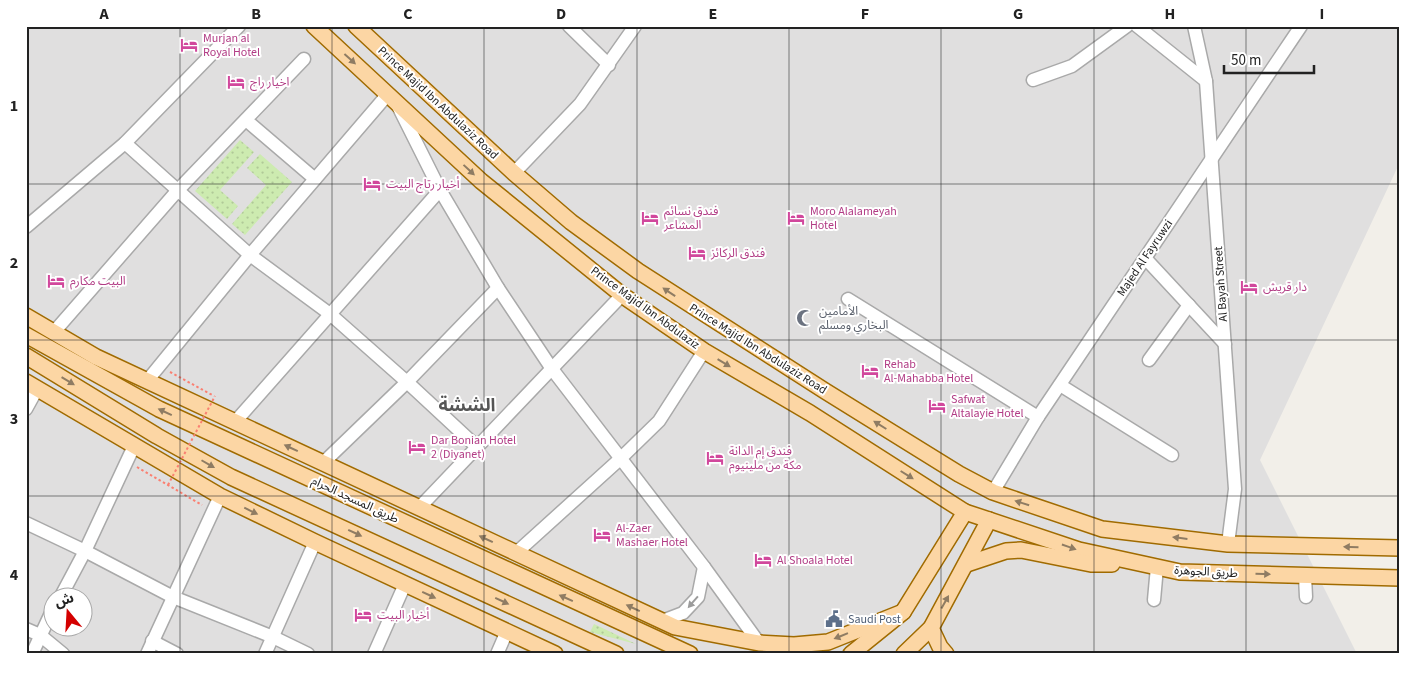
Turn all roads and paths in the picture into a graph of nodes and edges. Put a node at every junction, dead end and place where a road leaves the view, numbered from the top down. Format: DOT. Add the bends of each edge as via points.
graph roads {
  1 [pos="239,26"];
  2 [pos="314,26"];
  3 [pos="356,26"];
  4 [pos="569,26"];
  5 [pos="636,26"];
  6 [pos="1127,26"];
  7 [pos="1138,26"];
  8 [pos="1194,26"];
  9 [pos="1301,26"];
  10 [pos="304,59"];
  11 [pos="609,65"];
  12 [pos="1033,80"];
  13 [pos="1206,81"];
  14 [pos="391,96"];
  15 [pos="246,120"];
  16 [pos="125,144"];
  17 [pos="1213,158"];
  18 [pos="514,173"];
  19 [pos="315,179"];
  20 [pos="178,190"];
  21 [pos="440,190"];
  22 [pos="26,227"];
  23 [pos="250,255"];
  24 [pos="1145,258"];
  25 [pos="498,288"];
  26 [pos="622,295"];
  27 [pos="848,299"];
  28 [pos="1188,305"];
  29 [pos="330,314"];
  30 [pos="26,316"];
  31 [pos="54,332"];
  32 [pos="26,335"];
  33 [pos="1225,344"];
  34 [pos="704,351"];
  35 [pos="91,354"];
  36 [pos="26,356"];
  37 [pos="1149,360"];
  38 [pos="159,366"];
  39 [pos="552,369"];
  40 [pos="146,381"];
  41 [pos="407,382"];
  42 [pos="1060,385"];
  43 [pos="32,386"];
  44 [pos="115,386"];
  45 [pos="825,391"];
  46 [pos="26,409"];
  47 [pos="810,413"];
  48 [pos="80,414"];
  49 [pos="125,416"];
  50 [pos="1038,417"];
  51 [pos="235,422"];
  52 [pos="134,446"];
  53 [pos="477,447"];
  54 [pos="1172,455"];
  55 [pos="620,459"];
  56 [pos="127,460"];
  57 [pos="323,464"];
  58 [pos="168,485"];
  59 [pos="993,492"];
  60 [pos="220,496"];
  61 [pos="212,510"];
  62 [pos="426,511"];
  63 [pos="966,512"];
  64 [pos="989,520"];
  65 [pos="26,523"];
  66 [pos="423,532"];
  67 [pos="315,542"];
  68 [pos="1228,544"];
  69 [pos="1400,548"];
  70 [pos="85,550"];
  71 [pos="516,553"];
  72 [pos="1136,563"];
  73 [pos="967,564"];
  74 [pos="704,567"];
  75 [pos="1157,568"];
  76 [pos="1305,576"];
  77 [pos="1400,578"];
  78 [pos="405,584"];
  79 [pos="65,588"];
  80 [pos="173,597"];
  81 [pos="1306,597"];
  82 [pos="1154,600"];
  83 [pos="903,612"];
  84 [pos="662,621"];
  85 [pos="26,628"];
  86 [pos="931,628"];
  87 [pos="42,631"];
  88 [pos="506,631"];
  89 [pos="40,635"];
  90 [pos="273,638"];
  91 [pos="152,642"];
  92 [pos="759,643"];
  93 [pos="32,654"];
  94 [pos="63,654"];
  95 [pos="146,654"];
  96 [pos="177,654"];
  97 [pos="265,654"];
  98 [pos="308,654"];
  99 [pos="374,654"];
  100 [pos="497,654"];
  101 [pos="555,654"];
  102 [pos="616,654"];
  103 [pos="690,654"];
  104 [pos="851,654"];
  105 [pos="904,654"];
  106 [pos="946,654"];
  1 -- 16 [label="street"];
  2 -- 14 [label="main road, Prince Majid Ibn Abdulaziz, one-way"];
  3 -- 18 [label="main road, Prince Majid Ibn Abdulaziz Road"];
  4 -- 11 [label="street"];
  5 -- 11 [label="street"];
  6 -- 12 [label="street" via="1072,66"];
  7 -- 13 [label="street"];
  8 -- 13 [label="street, Al Bayah Street"];
  9 -- 17 [label="street, Majed Al Fayruwzi"];
  10 -- 15 [label="street"];
  11 -- 18 [label="street" via="580,104"];
  13 -- 17 [label="street, Al Bayah Street"];
  14 -- 19 [label="street"];
  14 -- 21 [label="street"];
  14 -- 26 [label="main road, Prince Majid Ibn Abdulaziz, one-way" via="481,181"];
  15 -- 19 [label="street"];
  15 -- 20 [label="street"];
  16 -- 20 [label="street"];
  16 -- 22 [label="street"];
  17 -- 24 [label="street, Majed Al Fayruwzi"];
  17 -- 33 [label="street, Al Bayah Street"];
  45 -- 18 [label="main road, Prince Majid Ibn Abdulaziz Road, one-way" via="638,271 571,222"];
  19 -- 23 [label="street"];
  20 -- 23 [label="street"];
  20 -- 31 [label="street"];
  21 -- 25 [label="street"];
  21 -- 29 [label="street"];
  23 -- 29 [label="street"];
  23 -- 38 [label="street"];
  24 -- 28 [label="street"];
  24 -- 42 [label="street, Majed Al Fayruwzi"];
  25 -- 39 [label="street"];
  25 -- 41 [label="street"];
  26 -- 34 [label="main road, Prince Majid Ibn Abdulaziz"];
  26 -- 39 [label="street"];
  27 -- 50 [label="street"];
  28 -- 33 [label="street"];
  28 -- 37 [label="street"];
  29 -- 41 [label="street"];
  29 -- 51 [label="street"];
  30 -- 31 [label="main road"];
  31 -- 35 [label="main road"];
  32 -- 44 [label="main road, طريق المسجد الحرام"];
  33 -- 68 [label="street, Al Bayah Street" via="1235,489"];
  34 -- 47 [label="main road, Prince Majid Ibn Abdulaziz, one-way"];
  34 -- 55 [label="street" via="659,421"];
  35 -- 40 [label="main road"];
  35 -- 44 [label="main road"];
  36 -- 49 [label="main road, one-way"];
  38 -- 40 [label="street"];
  38 -- 58 [label="path, bridge" via="215,396"];
  39 -- 53 [label="street"];
  39 -- 55 [label="street"];
  40 -- 51 [label="main road"];
  41 -- 53 [label="street"];
  41 -- 57 [label="street"];
  42 -- 50 [label="street, Majed Al Fayruwzi"];
  42 -- 54 [label="street"];
  43 -- 46 [label="street"];
  43 -- 48 [label="main road"];
  66 -- 44 [label="main road, طريق المسجد الحرام, one-way"];
  45 -- 47 [label="main road"];
  59 -- 45 [label="main road, Prince Majid Ibn Abdulaziz Road, one-way"];
  47 -- 63 [label="main road, Prince Majid Ibn Abdulaziz, one-way"];
  48 -- 49 [label="main road"];
  48 -- 52 [label="main road"];
  49 -- 102 [label="main road, one-way" via="231,477"];
  50 -- 59 [label="street, Majed Al Fayruwzi"];
  57 -- 51 [label="main road, one-way"];
  52 -- 56 [label="street"];
  52 -- 60 [label="main road"];
  53 -- 62 [label="street"];
  55 -- 71 [label="street"];
  55 -- 74 [label="street"];
  56 -- 58 [label="path"];
  56 -- 70 [label="street"];
  57 -- 62 [label="main road"];
  58 -- 61 [label="path"];
  68 -- 59 [label="main road, Prince Majid Ibn Abdulaziz Road, one-way" via="1102,529"];
  60 -- 61 [label="street"];
  60 -- 67 [label="main road, one-way"];
  61 -- 80 [label="street"];
  62 -- 66 [label="main road"];
  71 -- 62 [label="main road, one-way"];
  63 -- 64 [label="main road, Prince Majid Ibn Abdulaziz"];
  63 -- 83 [label="main road"];
  64 -- 72 [label="main road, طريق الجوهرة, one-way" via="1079,550"];
  64 -- 73 [label="main road"];
  65 -- 70 [label="street"];
  103 -- 66 [label="main road, طريق المسجد الحرام, one-way"];
  67 -- 78 [label="main road"];
  67 -- 90 [label="street"];
  69 -- 68 [label="main road, one-way"];
  70 -- 79 [label="street"];
  70 -- 80 [label="street"];
  84 -- 71 [label="main road, one-way"];
  72 -- 73 [label="main road" via="1091,564 1021,550 1006,551"];
  72 -- 75 [label="main road, طريق الجوهرة"];
  86 -- 73 [label="main road, one-way"];
  74 -- 84 [label="street, one-way" via="698,597 683,613"];
  74 -- 92 [label="street"];
  75 -- 76 [label="main road, طريق الجوهرة, one-way" via="1180,572"];
  75 -- 82 [label="street"];
  76 -- 77 [label="main road, طريق الجوهرة"];
  76 -- 81 [label="street"];
  78 -- 88 [label="main road, one-way"];
  78 -- 99 [label="street"];
  80 -- 90 [label="street"];
  80 -- 91 [label="street"];
  83 -- 92 [label="main road, one-way" via="828,642 794,645"];
  83 -- 104 [label="main road"];
  84 -- 92 [label="main road" via="675,627"];
  85 -- 89 [label="street"];
  86 -- 105 [label="main road"];
  86 -- 106 [label="main road"];
  87 -- 89 [label="street"];
  88 -- 100 [label="street"];
  88 -- 101 [label="main road"];
  89 -- 93 [label="street"];
  89 -- 94 [label="street"];
  90 -- 97 [label="street"];
  90 -- 98 [label="street"];
  91 -- 95 [label="street"];
  91 -- 96 [label="street"];
}
